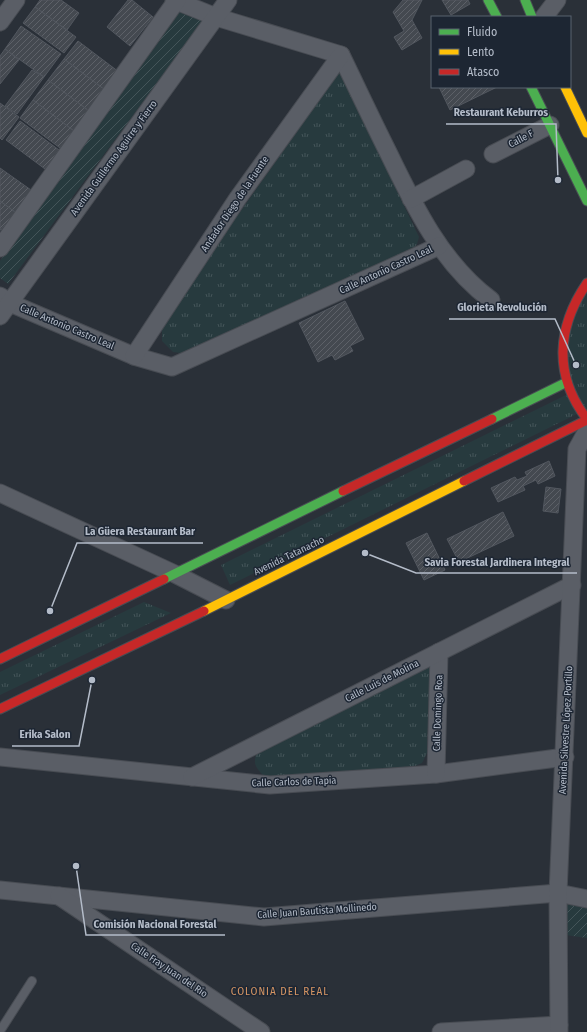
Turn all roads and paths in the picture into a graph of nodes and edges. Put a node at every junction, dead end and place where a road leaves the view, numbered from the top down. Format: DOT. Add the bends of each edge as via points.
graph roads {
  1 [pos="16,0"];
  2 [pos="176,0"];
  3 [pos="228,0"];
  4 [pos="488,0"];
  5 [pos="524,0"];
  6 [pos="557,0"];
  7 [pos="496,16"];
  8 [pos="532,16"];
  9 [pos="545,16"];
  10 [pos="216,17"];
  11 [pos="0,22"];
  12 [pos="341,55"];
  13 [pos="532,88"];
  14 [pos="565,88"];
  15 [pos="550,125"];
  16 [pos="587,133"];
  17 [pos="493,154"];
  18 [pos="466,169"];
  19 [pos="411,199"];
  20 [pos="587,201"];
  21 [pos="439,246"];
  22 [pos="0,248"];
  23 [pos="587,283"];
  24 [pos="492,300"];
  25 [pos="3,305"];
  26 [pos="134,356"];
  27 [pos="567,382"];
  28 [pos="587,420"];
  29 [pos="587,431"];
  30 [pos="0,493"];
  31 [pos="175,574"];
  32 [pos="572,585"];
  33 [pos="226,600"];
  34 [pos="440,652"];
  35 [pos="0,659"];
  36 [pos="0,709"];
  37 [pos="0,757"];
  38 [pos="565,757"];
  39 [pos="436,774"];
  40 [pos="192,777"];
  41 [pos="0,890"];
  42 [pos="558,893"];
  43 [pos="57,895"];
  44 [pos="587,899"];
  45 [pos="32,981"];
  46 [pos="559,1028"];
  47 [pos="0,1031"];
  48 [pos="261,1032"];
  49 [pos="441,1032"];
  1 -- 11 [label="street"];
  2 -- 10 [label="street"];
  2 -- 22 [label="street"];
  3 -- 10 [label="street, Avenida Guillermo Aguirre y Fierro"];
  4 -- 7 [label="street"];
  5 -- 8 [label="street"];
  6 -- 9 [label="street"];
  10 -- 12 [label="street"];
  10 -- 25 [label="street, Avenida Guillermo Aguirre y Fierro"];
  12 -- 19 [label="street, Calle Antonio Castro Leal"];
  12 -- 26 [label="street, Andador Diego de la Fuente" via="238,198"];
  13 -- 15 [label="street"];
  14 -- 16 [label="street"];
  15 -- 17 [label="street, Calle F"];
  15 -- 20 [label="street"];
  18 -- 19 [label="street"];
  19 -- 21 [label="street, Calle Antonio Castro Leal"];
  21 -- 24 [label="street" via="472,286"];
  21 -- 26 [label="street, Calle Antonio Castro Leal" via="172,368"];
  23 -- 27 [label="street" via="570,312 562,347"];
  25 -- 26 [label="street, Calle Antonio Castro Leal"];
  27 -- 28 [label="street"];
  27 -- 31 [label="street"];
  28 -- 33 [label="street, Avenida Tatanacho"];
  29 -- 32 [label="street, Avenida Silvestre López Portillo" via="577,449"];
  30 -- 31 [label="street"];
  31 -- 33 [label="street"];
  31 -- 35 [label="street"];
  32 -- 34 [label="street, Calle Luis de Molina"];
  32 -- 38 [label="street, Avenida Silvestre López Portillo"];
  33 -- 36 [label="street, Avenida Tatanacho"];
  34 -- 39 [label="street, Calle Domingo Roa"];
  34 -- 40 [label="street, Calle Luis de Molina"];
  37 -- 40 [label="street, Calle Carlos de Tapia"];
  38 -- 39 [label="street, Calle Carlos de Tapia"];
  38 -- 42 [label="street, Avenida Silvestre López Portillo"];
  39 -- 40 [label="street, Calle Carlos de Tapia" via="270,784"];
  41 -- 43 [label="street, Calle Juan Bautista Mollinedo"];
  42 -- 43 [label="street, Calle Juan Bautista Mollinedo" via="264,917"];
  42 -- 44 [label="street, Calle Juan Bautista Mollinedo"];
  42 -- 46 [label="street, Avenida Silvestre López Portillo"];
  43 -- 48 [label="street, Calle Fray Juan del Río"];
  45 -- 47 [label="lane"];
  46 -- 49 [label="street"];
}
